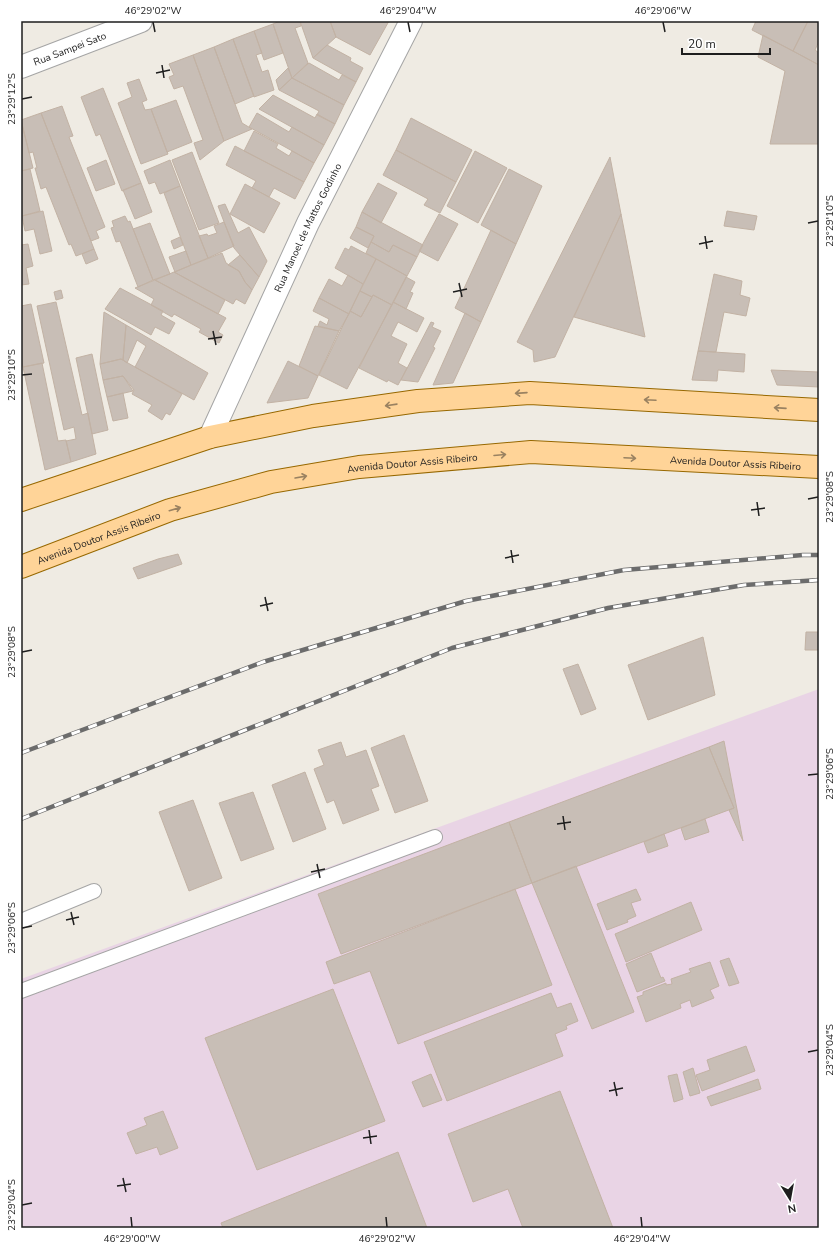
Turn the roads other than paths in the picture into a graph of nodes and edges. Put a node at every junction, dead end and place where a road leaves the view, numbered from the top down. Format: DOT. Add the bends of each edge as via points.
graph roads {
  1 [pos="141,21"];
  2 [pos="411,21"];
  3 [pos="21,67"];
  4 [pos="819,410"];
  5 [pos="210,437"];
  6 [pos="819,467"];
  7 [pos="21,500"];
  8 [pos="21,567"];
  9 [pos="435,837"];
  10 [pos="94,891"];
  11 [pos="21,921"];
  12 [pos="21,991"];
  1 -- 3 [label="street, Rua Sampei Sato"];
  2 -- 5 [label="street, Rua Manoel de Mattos Godinho" via="308,223"];
  4 -- 5 [label="main road, one-way" via="530,393 418,401 313,416"];
  5 -- 7 [label="main road"];
  8 -- 6 [label="main road, Avenida Doutor Assis Ribeiro, one-way" via="170,510 271,482 359,467 531,452"];
  9 -- 12 [label="lane"];
  10 -- 11 [label="lane"];
}
